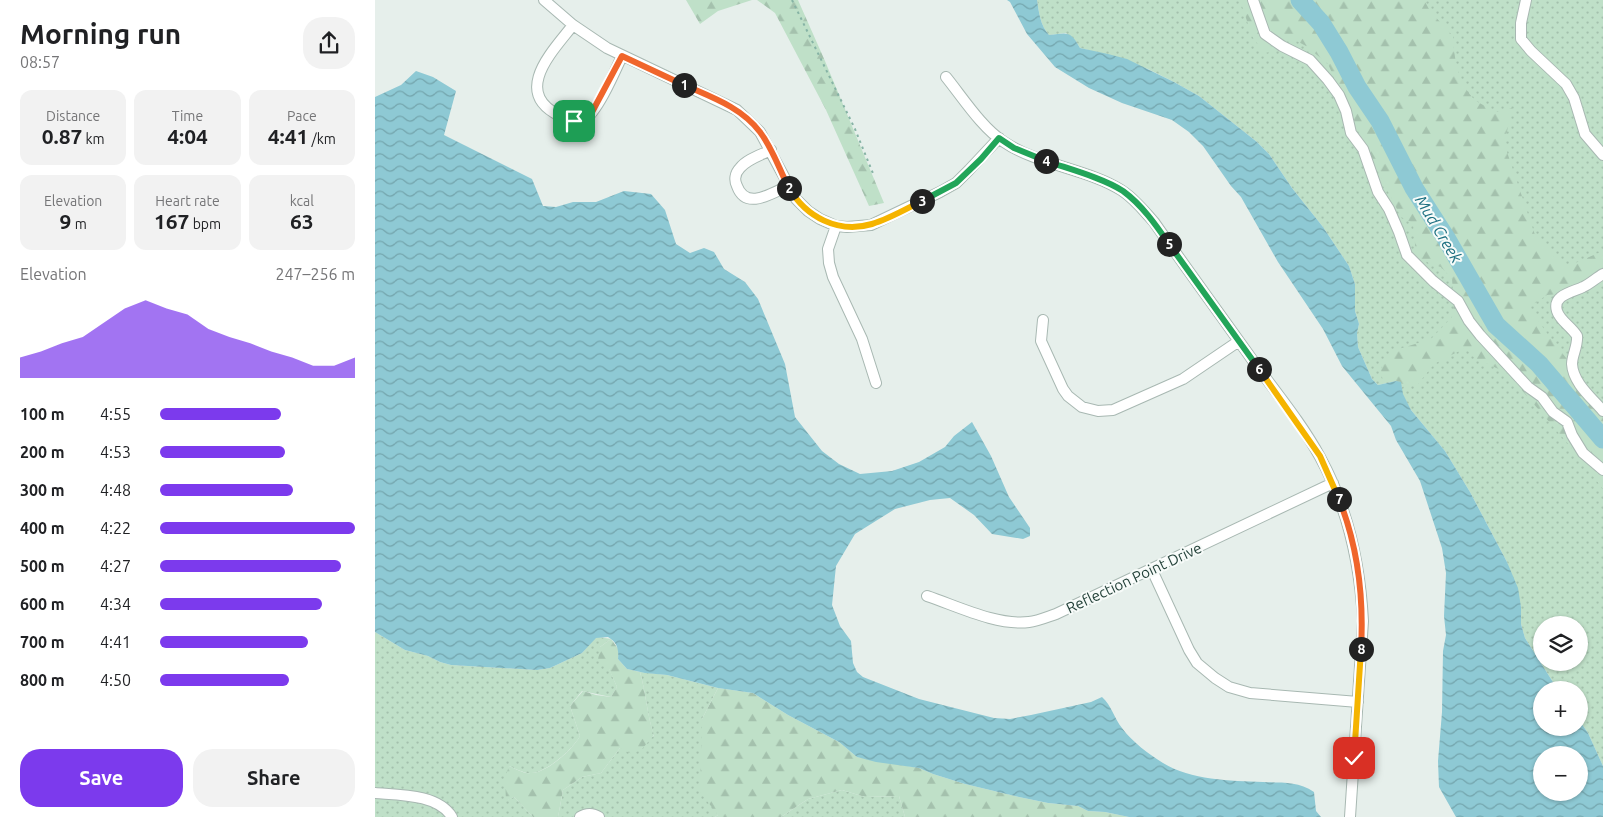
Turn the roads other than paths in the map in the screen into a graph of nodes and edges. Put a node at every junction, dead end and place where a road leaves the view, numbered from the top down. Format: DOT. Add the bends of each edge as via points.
graph roads {
  1 [pos="544,0"];
  2 [pos="1253,0"];
  3 [pos="1526,0"];
  4 [pos="573,25"];
  5 [pos="622,56"];
  6 [pos="946,77"];
  7 [pos="999,138"];
  8 [pos="771,150"];
  9 [pos="1603,155"];
  10 [pos="788,186"];
  11 [pos="836,226"];
  12 [pos="1603,274"];
  13 [pos="1043,320"];
  14 [pos="1239,341"];
  15 [pos="876,383"];
  16 [pos="1603,411"];
  17 [pos="1603,470"];
  18 [pos="1333,483"];
  19 [pos="1152,570"];
  20 [pos="927,596"];
  21 [pos="1358,702"];
  22 [pos="375,793"];
  23 [pos="452,817"];
  24 [pos="580,817"];
  25 [pos="599,817"];
  26 [pos="1350,817"];
  1 -- 4 [label="street"];
  2 -- 17 [label="street" via="1265,34 1310,60 1339,95 1351,133 1363,149 1407,256 1458,301 1480,335 1553,412 1567,422 1583,453"];
  3 -- 9 [label="street" via="1521,39 1566,84 1574,98 1585,134"];
  4 -- 5 [label="street"];
  4 -- 5 [label="street" via="542,66 537,80 539,95 558,115 574,121 591,114"];
  5 -- 8 [label="street" via="737,110 760,132"];
  6 -- 7 [label="street"];
  7 -- 11 [label="street" via="956,183 940,192 871,225"];
  7 -- 14 [label="street" via="1023,152 1108,183 1130,197 1154,222"];
  8 -- 10 [label="street"];
  8 -- 10 [label="street" via="740,167 736,176 737,186 751,200"];
  10 -- 11 [label="street" via="808,211"];
  11 -- 15 [label="street" via="829,249 833,277 862,339"];
  12 -- 16 [label="street" via="1564,296 1558,301 1557,308 1577,336 1572,364 1575,374 1588,396"];
  13 -- 14 [label="street" via="1041,341 1063,389 1082,407 1098,412 1120,408 1183,379"];
  14 -- 18 [label="street" via="1320,456"];
  18 -- 19 [label="street, Reflection Point Drive"];
  18 -- 21 [label="street" via="1350,530 1362,590"];
  19 -- 20 [label="street, Reflection Point Drive" via="1056,614 1028,622 991,618"];
  19 -- 21 [label="street" via="1189,650 1197,662 1229,687 1250,693"];
  21 -- 26 [label="street"];
  22 -- 23 [label="street" via="431,801"];
  24 -- 25 [label="street" via="584,814"];
}
